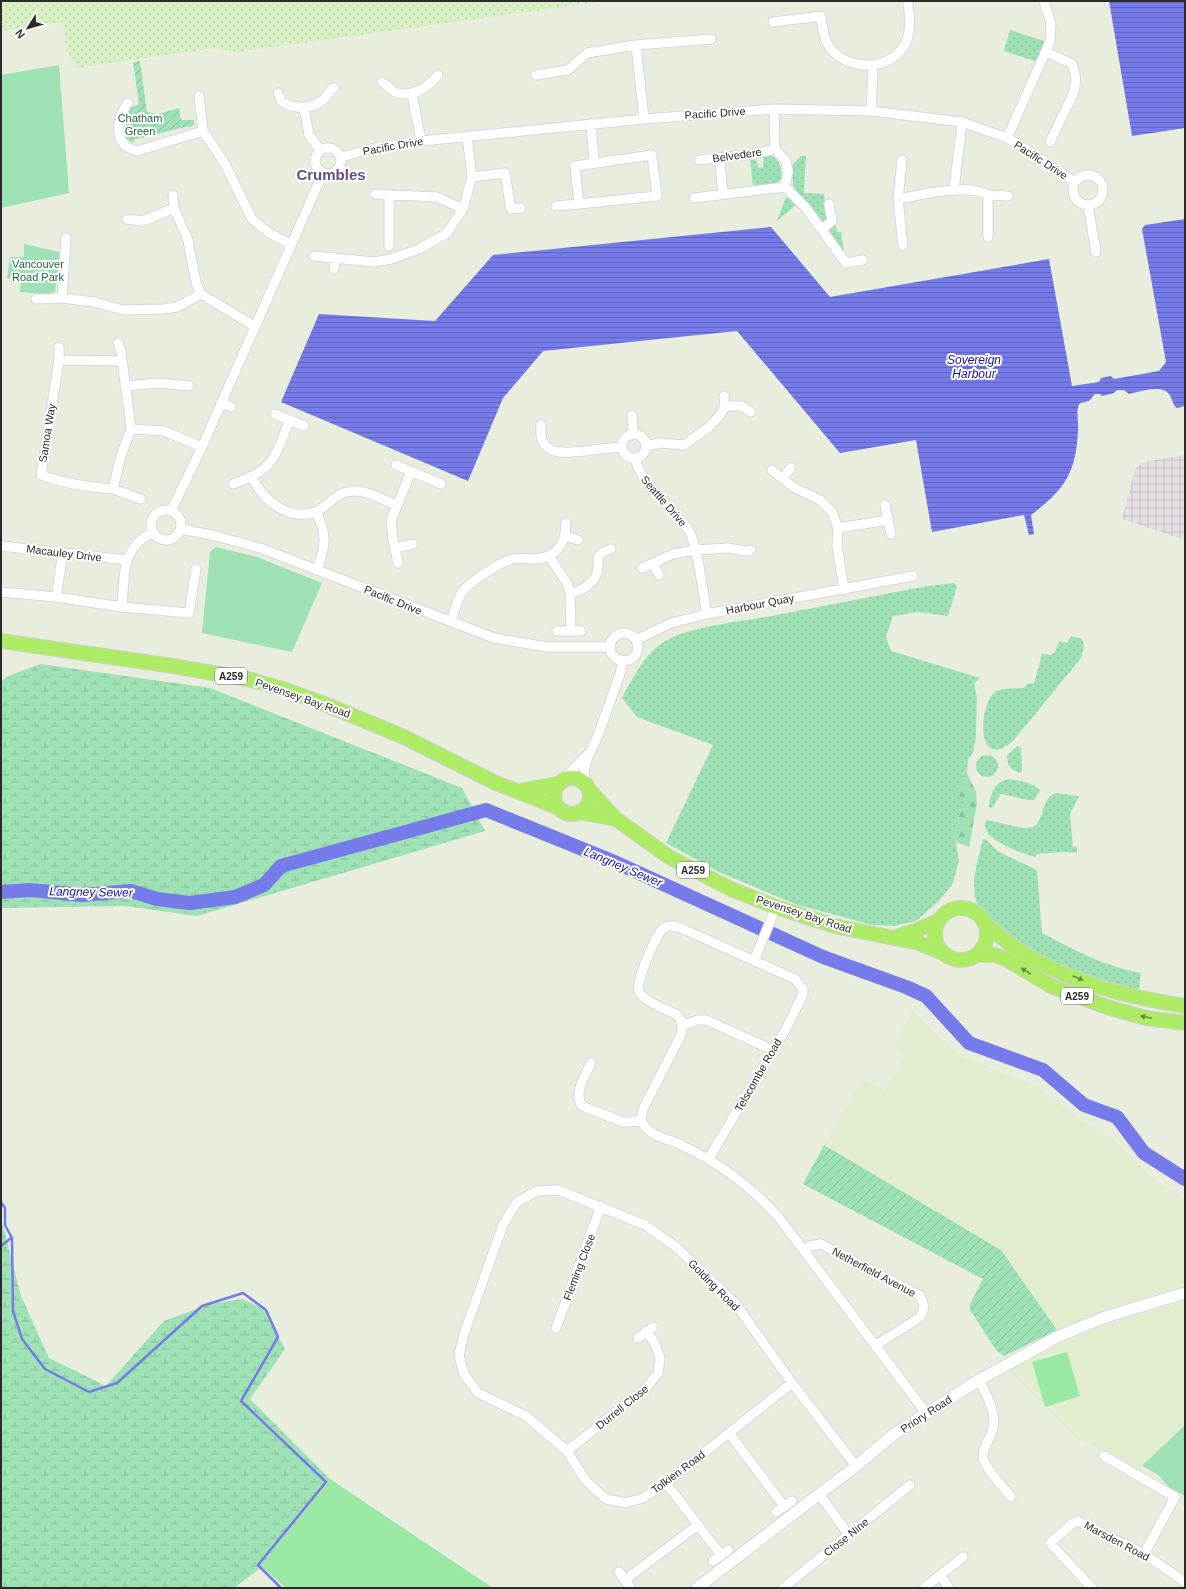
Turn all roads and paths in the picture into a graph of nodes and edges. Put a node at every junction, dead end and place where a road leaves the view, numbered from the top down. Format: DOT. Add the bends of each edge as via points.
graph roads {
  1 [pos="1044,1"];
  2 [pos="908,4"];
  3 [pos="773,22"];
  4 [pos="711,39"];
  5 [pos="636,45"];
  6 [pos="1046,52"];
  7 [pos="873,67"];
  8 [pos="438,75"];
  9 [pos="536,75"];
  10 [pos="382,82"];
  11 [pos="334,88"];
  12 [pos="278,93"];
  13 [pos="412,94"];
  14 [pos="198,96"];
  15 [pos="128,103"];
  16 [pos="304,108"];
  17 [pos="774,109"];
  18 [pos="871,111"];
  19 [pos="644,119"];
  20 [pos="962,122"];
  21 [pos="591,124"];
  22 [pos="203,131"];
  23 [pos="466,136"];
  24 [pos="1007,138"];
  25 [pos="421,140"];
  26 [pos="1050,142"];
  27 [pos="775,149"];
  28 [pos="320,150"];
  29 [pos="341,157"];
  30 [pos="698,160"];
  31 [pos="902,160"];
  32 [pos="594,162"];
  33 [pos="720,163"];
  34 [pos="323,173"];
  35 [pos="472,177"];
  36 [pos="1075,182"];
  37 [pos="786,187"];
  38 [pos="954,190"];
  39 [pos="375,194"];
  40 [pos="389,194"];
  41 [pos="723,194"];
  42 [pos="173,195"];
  43 [pos="988,195"];
  44 [pos="1008,196"];
  45 [pos="694,198"];
  46 [pos="898,199"];
  47 [pos="579,204"];
  48 [pos="829,204"];
  49 [pos="1088,205"];
  50 [pos="556,206"];
  51 [pos="174,208"];
  52 [pos="521,208"];
  53 [pos="463,209"];
  54 [pos="127,219"];
  55 [pos="822,229"];
  56 [pos="988,237"];
  57 [pos="66,238"];
  58 [pos="290,244"];
  59 [pos="389,246"];
  60 [pos="903,246"];
  61 [pos="1096,252"];
  62 [pos="314,256"];
  63 [pos="335,258"];
  64 [pos="862,260"];
  65 [pos="334,269"];
  66 [pos="201,294"];
  67 [pos="62,298"];
  68 [pos="36,300"];
  69 [pos="254,326"];
  70 [pos="118,344"];
  71 [pos="59,347"];
  72 [pos="59,360"];
  73 [pos="122,361"];
  74 [pos="125,386"];
  75 [pos="189,386"];
  76 [pos="724,396"];
  77 [pos="221,402"];
  78 [pos="725,406"];
  79 [pos="231,407"];
  80 [pos="751,412"];
  81 [pos="276,414"];
  82 [pos="632,415"];
  83 [pos="290,420"];
  84 [pos="541,425"];
  85 [pos="304,426"];
  86 [pos="131,429"];
  87 [pos="633,434"];
  88 [pos="646,446"];
  89 [pos="202,447"];
  90 [pos="622,447"];
  91 [pos="635,458"];
  92 [pos="396,465"];
  93 [pos="791,467"];
  94 [pos="772,470"];
  95 [pos="412,472"];
  96 [pos="252,477"];
  97 [pos="783,479"];
  98 [pos="233,484"];
  99 [pos="441,484"];
  100 [pos="113,489"];
  101 [pos="141,499"];
  102 [pos="885,504"];
  103 [pos="396,505"];
  104 [pos="171,511"];
  105 [pos="316,512"];
  106 [pos="888,520"];
  107 [pos="566,523"];
  108 [pos="838,528"];
  109 [pos="180,529"];
  110 [pos="153,532"];
  111 [pos="891,534"];
  112 [pos="566,536"];
  113 [pos="578,540"];
  114 [pos="413,544"];
  115 [pos="1,546"];
  116 [pos="395,548"];
  117 [pos="611,549"];
  118 [pos="695,550"];
  119 [pos="740,550"];
  120 [pos="751,550"];
  121 [pos="63,552"];
  122 [pos="549,556"];
  123 [pos="738,559"];
  124 [pos="127,560"];
  125 [pos="398,563"];
  126 [pos="653,564"];
  127 [pos="642,568"];
  128 [pos="196,569"];
  129 [pos="316,570"];
  130 [pos="660,575"];
  131 [pos="913,576"];
  132 [pos="888,581"];
  133 [pos="844,590"];
  134 [pos="891,591"];
  135 [pos="1,592"];
  136 [pos="570,594"];
  137 [pos="56,597"];
  138 [pos="122,607"];
  139 [pos="707,614"];
  140 [pos="451,622"];
  141 [pos="557,631"];
  142 [pos="571,631"];
  143 [pos="581,631"];
  144 [pos="636,640"];
  145 [pos="1,641"];
  146 [pos="610,647"];
  147 [pos="622,660"];
  148 [pos="588,755"];
  149 [pos="561,782"];
  150 [pos="587,787"];
  151 [pos="519,791"];
  152 [pos="557,807"];
  153 [pos="580,812"];
  154 [pos="616,818"];
  155 [pos="776,908"];
  156 [pos="938,921"];
  157 [pos="985,923"];
  158 [pos="893,937"];
  159 [pos="943,953"];
  160 [pos="976,956"];
  161 [pos="754,961"];
  162 [pos="1185,1006"];
  163 [pos="1185,1023"];
  164 [pos="682,1026"];
  165 [pos="773,1050"];
  166 [pos="591,1063"];
  167 [pos="641,1120"];
  168 [pos="709,1158"];
  169 [pos="537,1191"];
  170 [pos="601,1206"];
  171 [pos="804,1250"];
  172 [pos="1185,1293"];
  173 [pos="556,1328"];
  174 [pos="638,1338"];
  175 [pos="876,1345"];
  176 [pos="979,1380"];
  177 [pos="792,1383"];
  178 [pos="926,1413"];
  179 [pos="729,1433"];
  180 [pos="567,1451"];
  181 [pos="1104,1456"];
  182 [pos="856,1466"];
  183 [pos="666,1483"];
  184 [pos="910,1485"];
  185 [pos="819,1494"];
  186 [pos="1011,1498"];
  187 [pos="776,1512"];
  188 [pos="698,1525"];
  189 [pos="849,1535"];
  190 [pos="1144,1554"];
  191 [pos="962,1557"];
  192 [pos="713,1561"];
  193 [pos="619,1572"];
  194 [pos="940,1575"];
  195 [pos="1185,1582"];
  196 [pos="697,1588"];
  197 [pos="783,1588"];
  198 [pos="924,1588"];
  199 [pos="949,1588"];
  200 [pos="1092,1588"];
  1 -- 6 [label="street" via="1052,31"];
  2 -- 7 [label="street" via="910,31 906,42 893,56"];
  3 -- 7 [label="street" via="821,16 823,33 833,52 855,65"];
  4 -- 5 [label="street"];
  5 -- 9 [label="street" via="587,53 568,70"];
  5 -- 19 [label="street"];
  6 -- 24 [label="street"];
  6 -- 26 [label="street" via="1072,64 1076,75 1076,87"];
  7 -- 18 [label="street"];
  8 -- 13 [label="street" via="428,86"];
  10 -- 13 [label="street" via="397,93"];
  11 -- 16 [label="street" via="318,105"];
  12 -- 16 [label="street" via="282,102"];
  13 -- 25 [label="street"];
  14 -- 22 [label="street"];
  15 -- 22 [label="street" via="122,111 118,127 127,149 137,151"];
  16 -- 28 [label="street" via="309,135"];
  17 -- 18 [label="street, Pacific Drive"];
  17 -- 19 [label="street, Pacific Drive"];
  17 -- 27 [label="street"];
  18 -- 20 [label="street, Pacific Drive"];
  19 -- 21 [label="street, Pacific Drive"];
  20 -- 24 [label="street, Pacific Drive"];
  20 -- 38 [label="street"];
  21 -- 23 [label="street, Pacific Drive"];
  21 -- 32 [label="street"];
  22 -- 58 [label="street" via="225,164 252,219 269,233"];
  23 -- 25 [label="street, Pacific Drive"];
  23 -- 35 [label="street"];
  24 -- 36 [label="street, Pacific Drive"];
  25 -- 29 [label="street, Pacific Drive"];
  27 -- 30 [label="street, Belvedere" via="755,154"];
  27 -- 37 [label="street" via="786,161"];
  28 -- 29 [label="street" via="334,149"];
  28 -- 34 [label="street" via="315,163"];
  29 -- 34 [label="street" via="342,162 337,171 333,174"];
  31 -- 46 [label="street"];
  32 -- 47 [label="street" via="575,166"];
  32 -- 47 [label="street" via="652,155 658,196"];
  33 -- 41 [label="street"];
  34 -- 58 [label="street"];
  35 -- 52 [label="street" via="505,173 511,208"];
  35 -- 53 [label="street"];
  36 -- 49 [label="street" via="1074,196 1080,203"];
  36 -- 49 [label="street" via="1088,175 1101,182 1101,198 1093,205"];
  37 -- 41 [label="street"];
  37 -- 55 [label="street"];
  38 -- 43 [label="street" via="982,191"];
  38 -- 46 [label="street"];
  39 -- 40 [label="street"];
  40 -- 53 [label="street" via="437,197"];
  40 -- 59 [label="street"];
  41 -- 45 [label="street"];
  42 -- 51 [label="street"];
  43 -- 44 [label="street"];
  43 -- 56 [label="street"];
  46 -- 60 [label="street"];
  47 -- 50 [label="street"];
  48 -- 55 [label="street" via="832,221"];
  49 -- 61 [label="street"];
  51 -- 54 [label="street" via="143,221"];
  51 -- 66 [label="street" via="188,240 196,283"];
  53 -- 63 [label="street" via="447,233 405,255 374,262"];
  55 -- 64 [label="street" via="846,263"];
  57 -- 67 [label="street"];
  58 -- 69 [label="street"];
  62 -- 63 [label="street"];
  63 -- 65 [label="street"];
  66 -- 67 [label="street" via="177,307 163,309 123,310 94,302"];
  66 -- 69 [label="street"];
  67 -- 68 [label="street"];
  69 -- 77 [label="street"];
  70 -- 73 [label="street"];
  71 -- 72 [label="street, Samoa Way"];
  72 -- 73 [label="street"];
  72 -- 100 [label="street, Samoa Way" via="41,475 56,481"];
  73 -- 74 [label="street"];
  74 -- 75 [label="street" via="159,383"];
  74 -- 86 [label="street"];
  76 -- 78 [label="street"];
  77 -- 79 [label="street"];
  77 -- 89 [label="street"];
  78 -- 80 [label="street" via="742,406"];
  78 -- 88 [label="street" via="709,428 684,445 660,443"];
  81 -- 83 [label="street"];
  82 -- 87 [label="street"];
  83 -- 85 [label="street"];
  83 -- 96 [label="street" via="271,463"];
  84 -- 90 [label="street" via="540,433 544,444 556,452"];
  86 -- 89 [label="street" via="164,430"];
  86 -- 100 [label="street"];
  87 -- 88 [label="street" via="642,437"];
  87 -- 90 [label="street" via="625,438"];
  88 -- 91 [label="street" via="643,454"];
  89 -- 104 [label="street"];
  90 -- 91 [label="street" via="627,456"];
  91 -- 118 [label="street, Seattle Drive" via="639,473 689,531"];
  92 -- 95 [label="street"];
  93 -- 97 [label="street"];
  94 -- 97 [label="street"];
  95 -- 99 [label="street"];
  95 -- 103 [label="street"];
  96 -- 98 [label="street"];
  96 -- 105 [label="street" via="262,494 283,510 298,514"];
  97 -- 108 [label="street" via="824,503 832,512"];
  100 -- 101 [label="street"];
  102 -- 106 [label="street"];
  103 -- 105 [label="street" via="366,492 354,491 337,496"];
  103 -- 116 [label="street" via="391,520"];
  104 -- 109 [label="street" via="179,518"];
  104 -- 110 [label="street" via="161,511 153,517"];
  105 -- 129 [label="street" via="325,536 324,548"];
  106 -- 108 [label="street"];
  106 -- 111 [label="street"];
  107 -- 112 [label="street"];
  108 -- 133 [label="street" via="836,545"];
  109 -- 110 [label="street" via="178,534 168,540 162,540"];
  109 -- 129 [label="street, Pacific Drive" via="260,548"];
  110 -- 124 [label="street" via="136,543"];
  112 -- 113 [label="street"];
  112 -- 122 [label="street"];
  114 -- 116 [label="street"];
  115 -- 121 [label="street, Macauley Drive"];
  116 -- 125 [label="street"];
  117 -- 136 [label="street" via="600,554 598,570 592,583"];
  118 -- 119 [label="street"];
  118 -- 126 [label="street" via="673,554"];
  118 -- 139 [label="street, Seattle Drive"];
  119 -- 120 [label="street"];
  119 -- 123 [label="street"];
  121 -- 124 [label="street, Macauley Drive"];
  121 -- 137 [label="street"];
  122 -- 136 [label="street" via="567,583"];
  122 -- 140 [label="street" via="508,561 477,580 462,592"];
  124 -- 138 [label="street"];
  126 -- 127 [label="street"];
  126 -- 130 [label="street"];
  128 -- 138 [label="street" via="189,613"];
  129 -- 140 [label="street, Pacific Drive"];
  131 -- 132 [label="street, Harbour Quay"];
  132 -- 133 [label="street, Harbour Quay"];
  132 -- 134 [label="street"];
  133 -- 139 [label="street, Harbour Quay"];
  135 -- 137 [label="street"];
  136 -- 142 [label="street"];
  137 -- 138 [label="street"];
  139 -- 144 [label="street, Harbour Quay" via="672,624"];
  140 -- 146 [label="street, Pacific Drive" via="505,641 547,647"];
  141 -- 142 [label="street"];
  142 -- 143 [label="street"];
  144 -- 146 [label="street" via="630,634 622,633 615,636"];
  144 -- 147 [label="street" via="635,654 627,660"];
  145 -- 151 [label="main road, Pevensey Bay Road / A259" via="173,666 248,679 280,688 404,737 496,783"];
  146 -- 147 [label="street" via="614,656"];
  147 -- 148 [label="street" via="621,670 600,730"];
  148 -- 149 [label="street"];
  148 -- 150 [label="street" via="584,772"];
  149 -- 150 [label="main road" via="576,778"];
  149 -- 151 [label="main road, Pevensey Bay Road / A259"];
  149 -- 152 [label="main road" via="554,795"];
  150 -- 153 [label="main road" via="589,800"];
  150 -- 154 [label="main road, Pevensey Bay Road / A259"];
  151 -- 152 [label="main road, Pevensey Bay Road / A259"];
  152 -- 153 [label="main road" via="567,813"];
  153 -- 154 [label="main road, Pevensey Bay Road / A259"];
  154 -- 155 [label="main road, Pevensey Bay Road / A259" via="669,857"];
  155 -- 158 [label="main road, Pevensey Bay Road / A259" via="839,927"];
  155 -- 161 [label="street"];
  156 -- 157 [label="main road" via="947,912 961,908 974,912"];
  156 -- 158 [label="main road, Pevensey Bay Road / A259"];
  156 -- 159 [label="main road" via="935,937"];
  157 -- 160 [label="main road" via="986,942"];
  157 -- 162 [label="main road, A259, one-way" via="1007,942 1047,966 1089,983 1157,1002"];
  158 -- 159 [label="main road, Pevensey Bay Road / A259"];
  159 -- 160 [label="main road" via="962,960"];
  163 -- 160 [label="main road, A259, one-way" via="1146,1018 1107,1007 1051,986 1006,959 995,955"];
  161 -- 164 [label="street" via="683,929 664,927 639,979 639,992 644,998 677,1015"];
  161 -- 165 [label="street, Telscombe Road" via="795,979 804,989"];
  164 -- 165 [label="street" via="706,1020"];
  164 -- 167 [label="street" via="682,1033 643,1110"];
  165 -- 168 [label="street, Telscombe Road"];
  166 -- 167 [label="street" via="577,1094 582,1106 623,1122"];
  167 -- 168 [label="street" via="651,1133"];
  168 -- 171 [label="street" via="764,1201"];
  169 -- 170 [label="street, Golding Road" via="558,1190"];
  169 -- 180 [label="street, Tolkien Road" via="517,1202 503,1225 459,1355 464,1374 478,1393 526,1416"];
  170 -- 173 [label="street, Fleming Close"];
  170 -- 177 [label="street, Golding Road" via="645,1225 676,1247 735,1303"];
  171 -- 175 [label="street"];
  171 -- 175 [label="street, Netherfield Avenue" via="821,1244 919,1295 924,1302 924,1312 919,1318"];
  172 -- 176 [label="street, Priory Road" via="1106,1317 1057,1337"];
  174 -- 180 [label="street, Durrell Close" via="649,1329 660,1358 658,1373 646,1388"];
  175 -- 178 [label="street"];
  176 -- 178 [label="street, Priory Road"];
  176 -- 186 [label="street" via="994,1415 992,1432 984,1447 983,1460"];
  177 -- 179 [label="street, Tolkien Road"];
  177 -- 182 [label="street, Golding Road"];
  178 -- 182 [label="street, Priory Road" via="893,1435"];
  179 -- 183 [label="street, Tolkien Road"];
  179 -- 187 [label="street" via="788,1503"];
  180 -- 183 [label="street, Tolkien Road" via="586,1481 606,1499 626,1503 643,1498"];
  181 -- 190 [label="street" via="1175,1497"];
  182 -- 185 [label="street, Priory Road"];
  183 -- 188 [label="street"];
  184 -- 189 [label="street, Close Nine"];
  185 -- 189 [label="street"];
  185 -- 196 [label="street, Priory Road"];
  188 -- 192 [label="street" via="724,1552"];
  188 -- 193 [label="street" via="628,1584"];
  189 -- 197 [label="street, Close Nine"];
  190 -- 195 [label="street, Marsden Road"];
  190 -- 200 [label="street, Marsden Road" via="1078,1521 1073,1522 1050,1543"];
  191 -- 194 [label="street"];
  194 -- 198 [label="street"];
  194 -- 199 [label="street"];
}
